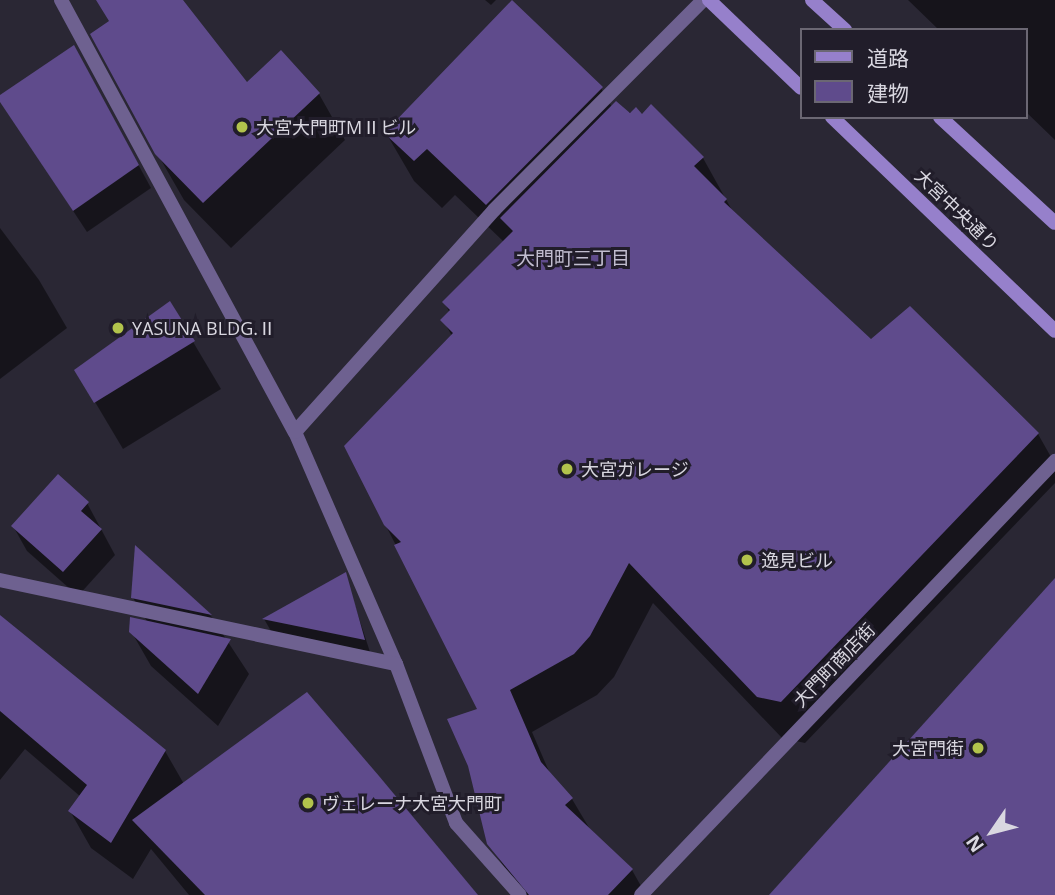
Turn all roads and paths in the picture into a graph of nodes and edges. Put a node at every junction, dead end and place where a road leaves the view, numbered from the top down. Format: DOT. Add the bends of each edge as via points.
graph roads {
  1 [pos="61,0"];
  2 [pos="703,0"];
  3 [pos="709,0"];
  4 [pos="812,0"];
  5 [pos="843,28"];
  6 [pos="800,87"];
  7 [pos="834,119"];
  8 [pos="942,119"];
  9 [pos="1055,223"];
  10 [pos="1055,331"];
  11 [pos="295,432"];
  12 [pos="1055,461"];
  13 [pos="0,580"];
  14 [pos="396,664"];
  15 [pos="520,895"];
  16 [pos="641,895"];
  1 -- 11 [label="street"];
  2 -- 11 [label="street" via="494,209"];
  3 -- 6 [label="main road"];
  4 -- 5 [label="main road"];
  7 -- 10 [label="main road, 大宮中央通り"];
  8 -- 9 [label="main road"];
  11 -- 14 [label="street"];
  12 -- 16 [label="street, 大門町商店街"];
  13 -- 14 [label="street"];
  14 -- 15 [label="street" via="456,823"];
}
